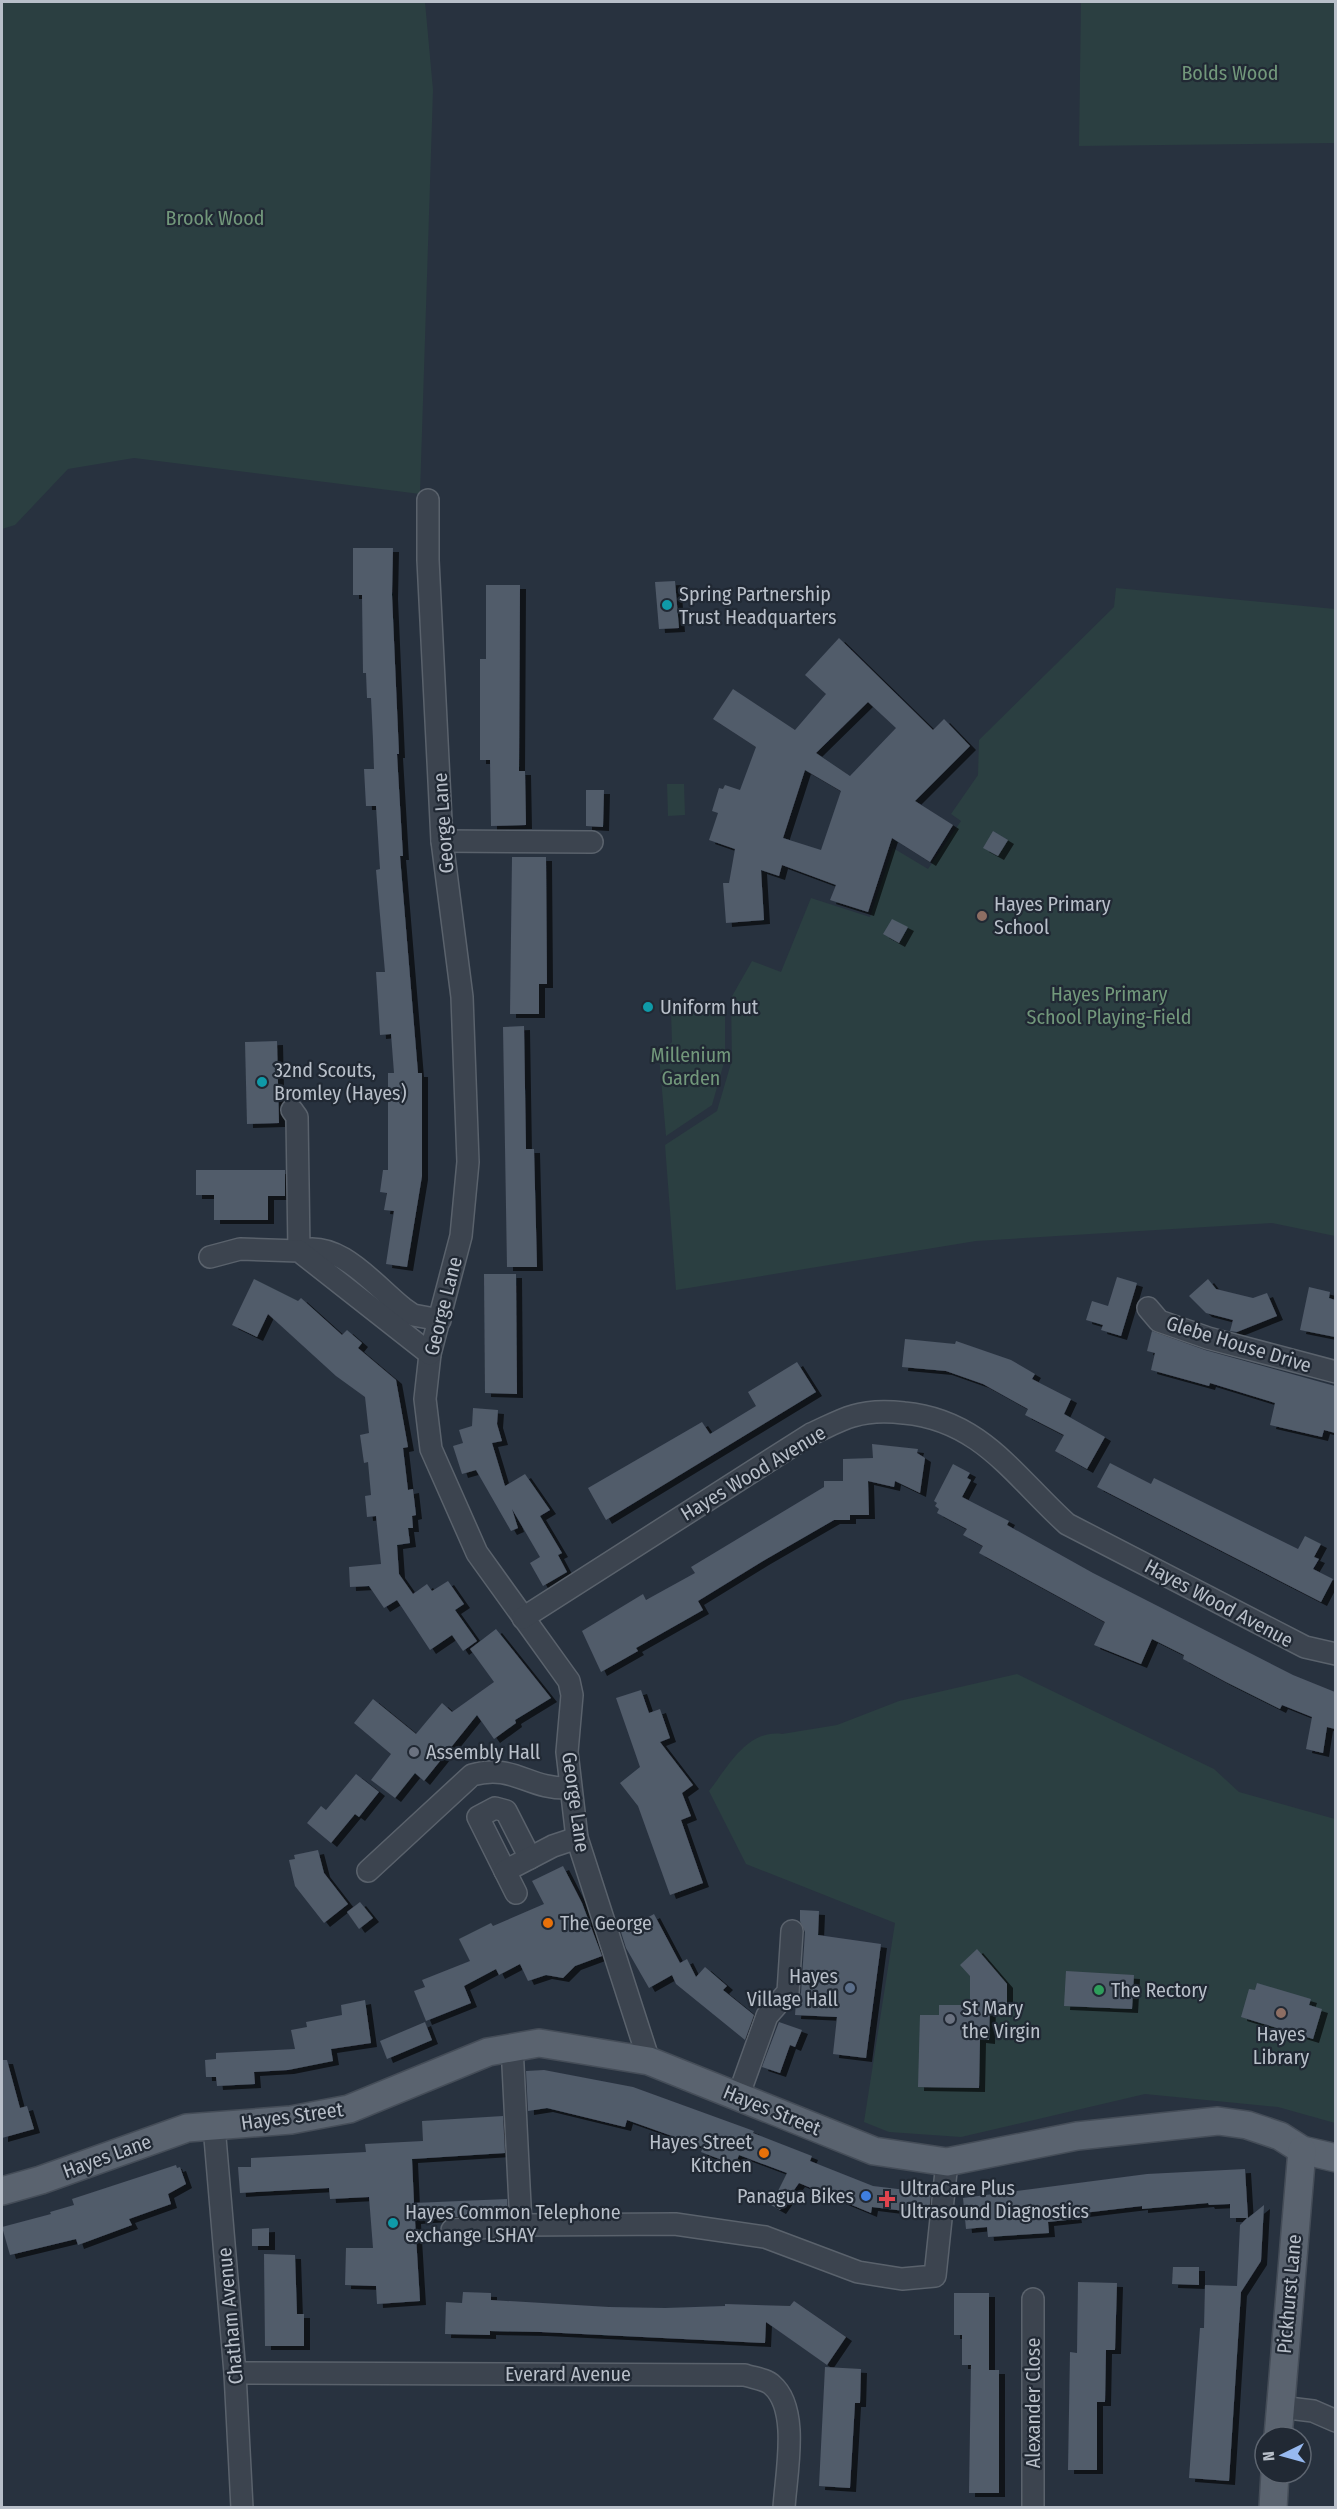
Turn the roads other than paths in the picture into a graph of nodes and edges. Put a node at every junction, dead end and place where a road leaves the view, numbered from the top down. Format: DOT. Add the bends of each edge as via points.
graph roads {
  1 [pos="428,500"];
  2 [pos="442,841"];
  3 [pos="592,842"];
  4 [pos="292,1110"];
  5 [pos="299,1251"];
  6 [pos="210,1257"];
  7 [pos="1148,1308"];
  8 [pos="440,1320"];
  9 [pos="430,1354"];
  10 [pos="1335,1372"];
  11 [pos="523,1618"];
  12 [pos="1335,1654"];
  13 [pos="570,1788"];
  14 [pos="577,1838"];
  15 [pos="530,1858"];
  16 [pos="368,1871"];
  17 [pos="505,1871"];
  18 [pos="516,1893"];
  19 [pos="792,1931"];
  20 [pos="512,2046"];
  21 [pos="649,2061"];
  22 [pos="738,2097"];
  23 [pos="214,2126"];
  24 [pos="1302,2150"];
  25 [pos="1335,2158"];
  26 [pos="947,2162"];
  27 [pos="2,2191"];
  28 [pos="521,2225"];
  29 [pos="452,2230"];
  30 [pos="1033,2299"];
  31 [pos="235,2373"];
  32 [pos="1280,2407"];
  33 [pos="1335,2421"];
  34 [pos="1279,2425"];
  35 [pos="1274,2485"];
  36 [pos="243,2508"];
  37 [pos="784,2508"];
  38 [pos="1033,2508"];
  39 [pos="1273,2508"];
  1 -- 2 [label="street, George Lane"];
  2 -- 3 [label="street"];
  2 -- 8 [label="street, George Lane" via="462,997 468,1162 461,1236"];
  4 -- 5 [label="street" via="297,1117"];
  5 -- 6 [label="street" via="240,1249"];
  5 -- 8 [label="street" via="323,1249 353,1267 402,1308"];
  5 -- 9 [label="street"];
  7 -- 10 [label="street, Glebe House Drive" via="1168,1325"];
  8 -- 9 [label="street, George Lane"];
  9 -- 11 [label="street, George Lane" via="425,1399 431,1449 477,1553"];
  11 -- 12 [label="street, Hayes Wood Avenue" via="811,1434 854,1416 888,1411 925,1415 969,1433 1004,1461 1067,1524 1305,1647"];
  11 -- 13 [label="street, George Lane" via="569,1681"];
  13 -- 14 [label="street, George Lane"];
  13 -- 16 [label="street" via="541,1786 504,1771 472,1775"];
  14 -- 15 [label="street"];
  14 -- 21 [label="street, George Lane"];
  15 -- 17 [label="street"];
  15 -- 17 [label="street" via="506,1811 490,1809 478,1817"];
  17 -- 18 [label="street"];
  19 -- 22 [label="street" via="788,1992 768,2016"];
  20 -- 21 [label="main road, Hayes Street" via="538,2043"];
  20 -- 23 [label="main road, Hayes Street" via="454,2065 349,2109 314,2117"];
  20 -- 28 [label="street"];
  21 -- 22 [label="main road, Hayes Street"];
  22 -- 26 [label="main road, Hayes Street" via="874,2151"];
  23 -- 27 [label="main road, Hayes Lane" via="168,2133"];
  23 -- 31 [label="street, Chatham Avenue"];
  24 -- 25 [label="main road, Hayes Street"];
  24 -- 26 [label="main road, Hayes Street" via="1280,2136 1218,2121 1077,2136"];
  24 -- 32 [label="main road, Pickhurst Lane"];
  26 -- 28 [label="street" via="936,2276 902,2279 858,2272 765,2237 675,2224"];
  28 -- 29 [label="street"];
  30 -- 38 [label="street, Alexander Close"];
  31 -- 36 [label="street, Chatham Avenue"];
  31 -- 37 [label="street, Everard Avenue" via="746,2375 771,2384 789,2416"];
  32 -- 33 [label="street" via="1313,2411"];
  32 -- 34 [label="main road, Pickhurst Lane"];
  35 -- 39 [label="main road"];
}
